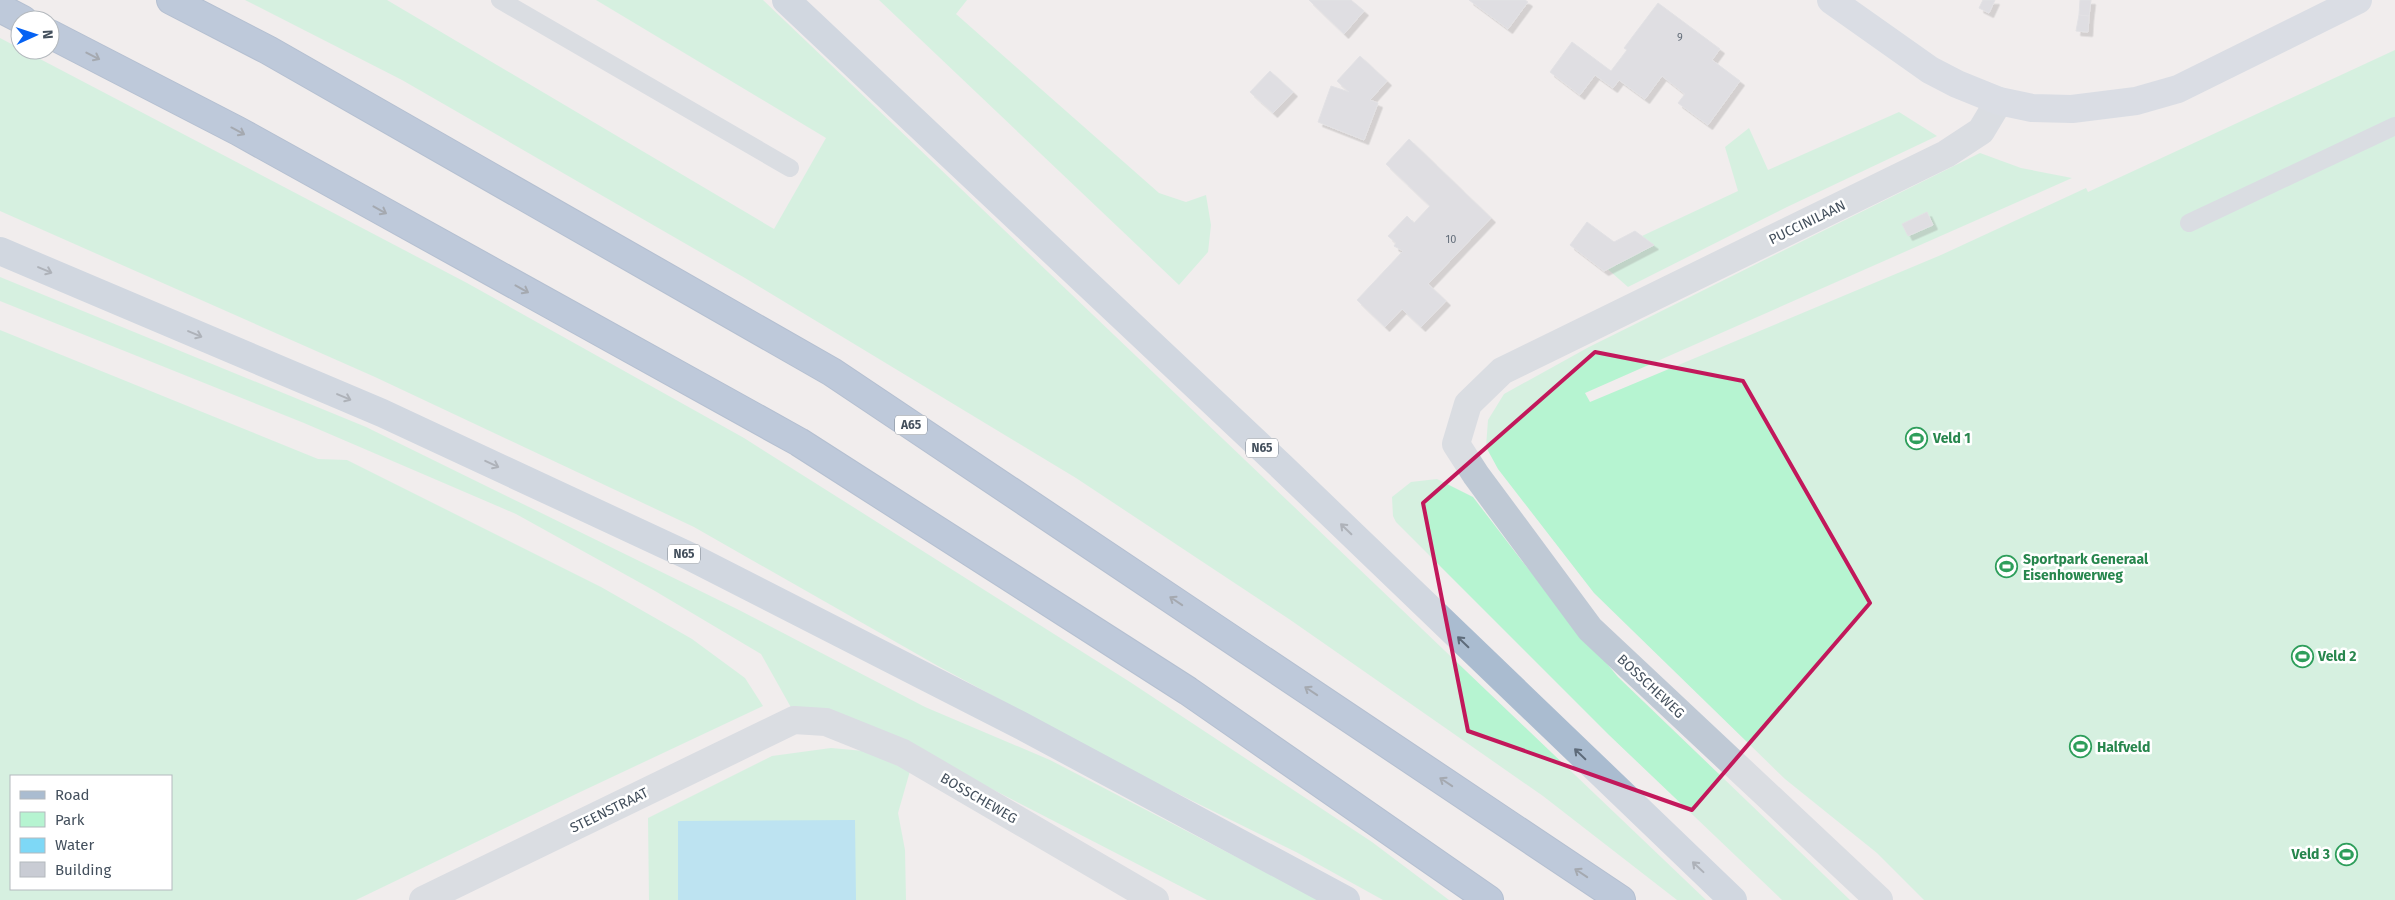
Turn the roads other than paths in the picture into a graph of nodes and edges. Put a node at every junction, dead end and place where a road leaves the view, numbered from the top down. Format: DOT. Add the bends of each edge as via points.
graph roads {
  1 [pos="171,0"];
  2 [pos="500,0"];
  3 [pos="786,0"];
  4 [pos="1831,0"];
  5 [pos="2358,0"];
  6 [pos="60,39"];
  7 [pos="1999,101"];
  8 [pos="2395,126"];
  9 [pos="790,168"];
  10 [pos="2188,223"];
  11 [pos="0,251"];
  12 [pos="1456,444"];
  13 [pos="794,720"];
  14 [pos="423,900"];
  15 [pos="1155,900"];
  16 [pos="1346,900"];
  17 [pos="1489,900"];
  18 [pos="1621,900"];
  19 [pos="1733,900"];
  20 [pos="1879,900"];
  18 -- 1 [label="highway, A65, one-way" via="832,372 276,55"];
  2 -- 9 [label="lane"];
  19 -- 3 [label="main road, N65, one-way"];
  4 -- 7 [label="street" via="1930,70"];
  5 -- 7 [label="street" via="2178,89 2136,100 2072,109 2032,108"];
  6 -- 17 [label="highway, one-way" via="238,131 798,442 1188,691"];
  7 -- 12 [label="street, PUCCINILAAN" via="1981,131 1946,154 1502,371 1468,404"];
  8 -- 10 [label="lane"];
  11 -- 16 [label="main road, N65, one-way" via="382,413 689,556 1020,724"];
  12 -- 20 [label="street, BOSSCHEWEG" via="1590,629"];
  13 -- 14 [label="street, STEENSTRAAT"];
  13 -- 15 [label="street, BOSSCHEWEG" via="826,722 903,753"];
}
